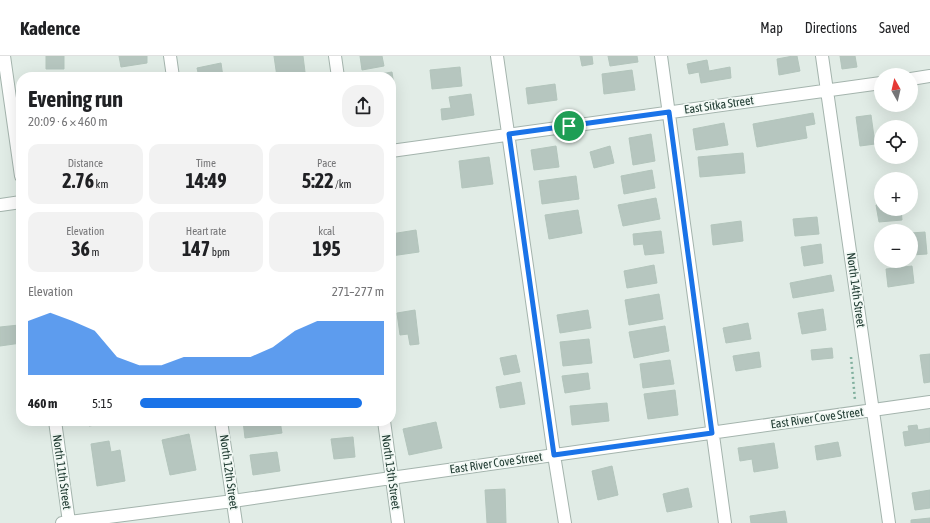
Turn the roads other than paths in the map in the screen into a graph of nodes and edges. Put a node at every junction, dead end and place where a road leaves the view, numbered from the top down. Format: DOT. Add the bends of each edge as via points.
graph roads {
  1 [pos="4,56"];
  2 [pos="170,56"];
  3 [pos="335,56"];
  4 [pos="497,56"];
  5 [pos="661,56"];
  6 [pos="822,56"];
  7 [pos="172,72"];
  8 [pos="337,72"];
  9 [pos="930,76"];
  10 [pos="918,78"];
  11 [pos="874,84"];
  12 [pos="827,89"];
  13 [pos="669,112"];
  14 [pos="509,134"];
  15 [pos="16,141"];
  16 [pos="396,150"];
  17 [pos="16,203"];
  18 [pos="0,205"];
  19 [pos="930,402"];
  20 [pos="873,410"];
  21 [pos="55,426"];
  22 [pos="223,426"];
  23 [pos="385,426"];
  24 [pos="712,433"];
  25 [pos="554,455"];
  26 [pos="391,478"];
  27 [pos="233,501"];
  28 [pos="65,523"];
  29 [pos="236,523"];
  30 [pos="398,523"];
  31 [pos="565,523"];
  32 [pos="725,523"];
  33 [pos="889,523"];
  1 -- 15 [label="street"];
  2 -- 7 [label="street"];
  3 -- 8 [label="street"];
  4 -- 14 [label="street"];
  5 -- 13 [label="street"];
  6 -- 12 [label="street, North 14th Street"];
  9 -- 10 [label="street"];
  11 -- 12 [label="street, East Sitka Street"];
  12 -- 13 [label="street, East Sitka Street"];
  12 -- 20 [label="street, North 14th Street"];
  13 -- 14 [label="street, East Sitka Street"];
  13 -- 24 [label="street"];
  14 -- 16 [label="street, East Sitka Street"];
  14 -- 25 [label="street"];
  17 -- 18 [label="street"];
  19 -- 20 [label="street, East River Cove Street"];
  20 -- 24 [label="street, East River Cove Street"];
  20 -- 33 [label="street, North 14th Street"];
  21 -- 28 [label="street, North 11th Street"];
  22 -- 27 [label="street, North 12th Street"];
  23 -- 26 [label="street, North 13th Street"];
  24 -- 25 [label="street, East River Cove Street"];
  24 -- 32 [label="street"];
  25 -- 26 [label="street, East River Cove Street"];
  25 -- 31 [label="street"];
  26 -- 27 [label="street, East River Cove Street"];
  26 -- 30 [label="street, North 13th Street"];
  27 -- 28 [label="street, East River Cove Street"];
  27 -- 29 [label="street, North 12th Street"];
}
